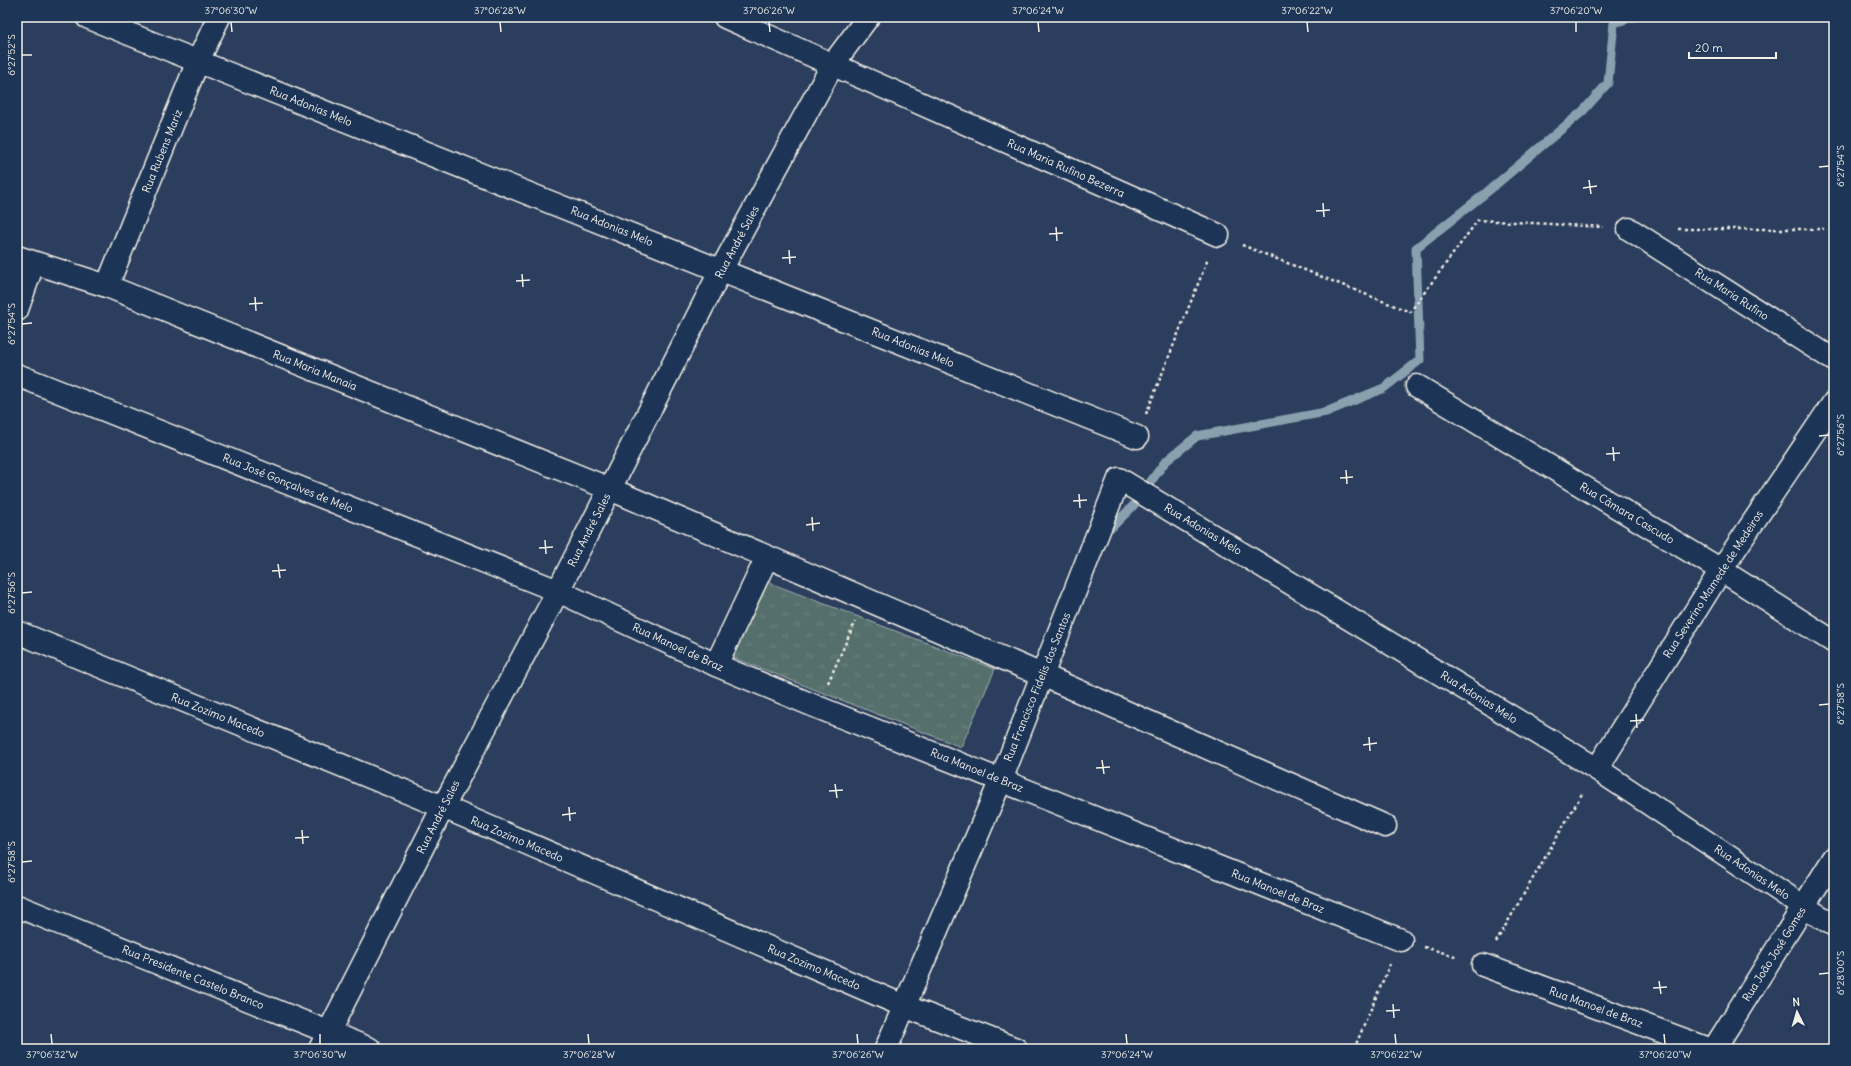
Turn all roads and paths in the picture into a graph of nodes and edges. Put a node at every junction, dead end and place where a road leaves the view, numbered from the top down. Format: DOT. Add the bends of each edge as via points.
graph roads {
  1 [pos="87,17"];
  2 [pos="219,17"];
  3 [pos="724,17"];
  4 [pos="868,17"];
  5 [pos="198,61"];
  6 [pos="833,64"];
  7 [pos="1629,229"];
  8 [pos="1676,229"];
  9 [pos="1824,229"];
  10 [pos="1218,235"];
  11 [pos="25,260"];
  12 [pos="721,270"];
  13 [pos="107,286"];
  14 [pos="17,310"];
  15 [pos="1834,360"];
  16 [pos="17,375"];
  17 [pos="1417,386"];
  18 [pos="1834,402"];
  19 [pos="1137,437"];
  20 [pos="1119,479"];
  21 [pos="610,489"];
  22 [pos="767,557"];
  23 [pos="1721,570"];
  24 [pos="558,591"];
  25 [pos="865,600"];
  26 [pos="17,632"];
  27 [pos="1834,642"];
  28 [pos="716,665"];
  29 [pos="1042,675"];
  30 [pos="817,707"];
  31 [pos="1597,769"];
  32 [pos="1001,780"];
  33 [pos="443,807"];
  34 [pos="1385,826"];
  35 [pos="1834,858"];
  36 [pos="17,906"];
  37 [pos="1804,907"];
  38 [pos="1834,925"];
  39 [pos="1401,940"];
  40 [pos="1483,965"];
  41 [pos="904,1006"];
  42 [pos="324,1041"];
  43 [pos="370,1049"];
  44 [pos="886,1049"];
  45 [pos="1016,1049"];
  46 [pos="1354,1049"];
  47 [pos="1709,1049"];
  48 [pos="1714,1049"];
  1 -- 5 [label="street, Rua Adonias Melo"];
  2 -- 5 [label="street, Rua Rubens Mariz"];
  3 -- 6 [label="street, Rua Maria Rufino Bezerra"];
  4 -- 6 [label="street, Rua André Sales"];
  5 -- 12 [label="street, Rua Adonias Melo"];
  5 -- 13 [label="street, Rua Rubens Mariz"];
  6 -- 10 [label="street, Rua Maria Rufino Bezerra"];
  6 -- 12 [label="street, Rua André Sales"];
  7 -- 10 [label="path" via="1478,220 1410,312"];
  7 -- 15 [label="street, Rua Maria Rufino"];
  8 -- 9 [label="path"];
  10 -- 19 [label="path"];
  11 -- 13 [label="street, Rua Maria Manaia"];
  11 -- 14 [label="street"];
  12 -- 19 [label="street, Rua Adonias Melo"];
  12 -- 21 [label="street, Rua André Sales"];
  13 -- 21 [label="street, Rua Maria Manaia"];
  16 -- 24 [label="street, Rua José Gonçalves de Melo"];
  17 -- 23 [label="street, Rua Câmara Cascudo"];
  18 -- 23 [label="street, Rua Severino Mamede de Medeiros"];
  20 -- 29 [label="street, Rua Francisco Fidelis dos Santos"];
  20 -- 31 [label="street, Rua Adonias Melo"];
  21 -- 22 [label="street"];
  21 -- 24 [label="street, Rua André Sales"];
  22 -- 25 [label="street"];
  22 -- 28 [label="street"];
  23 -- 27 [label="street, Rua Câmara Cascudo"];
  23 -- 31 [label="street, Rua Severino Mamede de Medeiros"];
  24 -- 28 [label="street, Rua Manoel de Braz"];
  24 -- 33 [label="street, Rua André Sales"];
  25 -- 29 [label="street"];
  25 -- 30 [label="path"];
  26 -- 33 [label="street, Rua Zozimo Macedo"];
  28 -- 30 [label="street, Rua Manoel de Braz"];
  29 -- 32 [label="street, Rua Francisco Fidelis dos Santos"];
  29 -- 34 [label="street"];
  30 -- 32 [label="street, Rua Manoel de Braz"];
  31 -- 37 [label="street, Rua Adonias Melo"];
  31 -- 40 [label="path"];
  32 -- 39 [label="street, Rua Manoel de Braz"];
  32 -- 41 [label="street, Rua Francisco Fidelis dos Santos"];
  33 -- 41 [label="street, Rua Zozimo Macedo"];
  33 -- 42 [label="street, Rua André Sales"];
  35 -- 37 [label="street, Rua João José Gomes"];
  36 -- 42 [label="street, Rua Presidente Castelo Branco"];
  37 -- 38 [label="street, Rua Adonias Melo"];
  37 -- 48 [label="street, Rua João José Gomes"];
  39 -- 40 [label="path"];
  39 -- 46 [label="path"];
  40 -- 47 [label="street, Rua Manoel de Braz"];
  41 -- 44 [label="street, Rua Francisco Fidelis dos Santos"];
  41 -- 45 [label="street, Rua Zozimo Macedo"];
  42 -- 43 [label="street, Rua Presidente Castelo Branco"];
}
